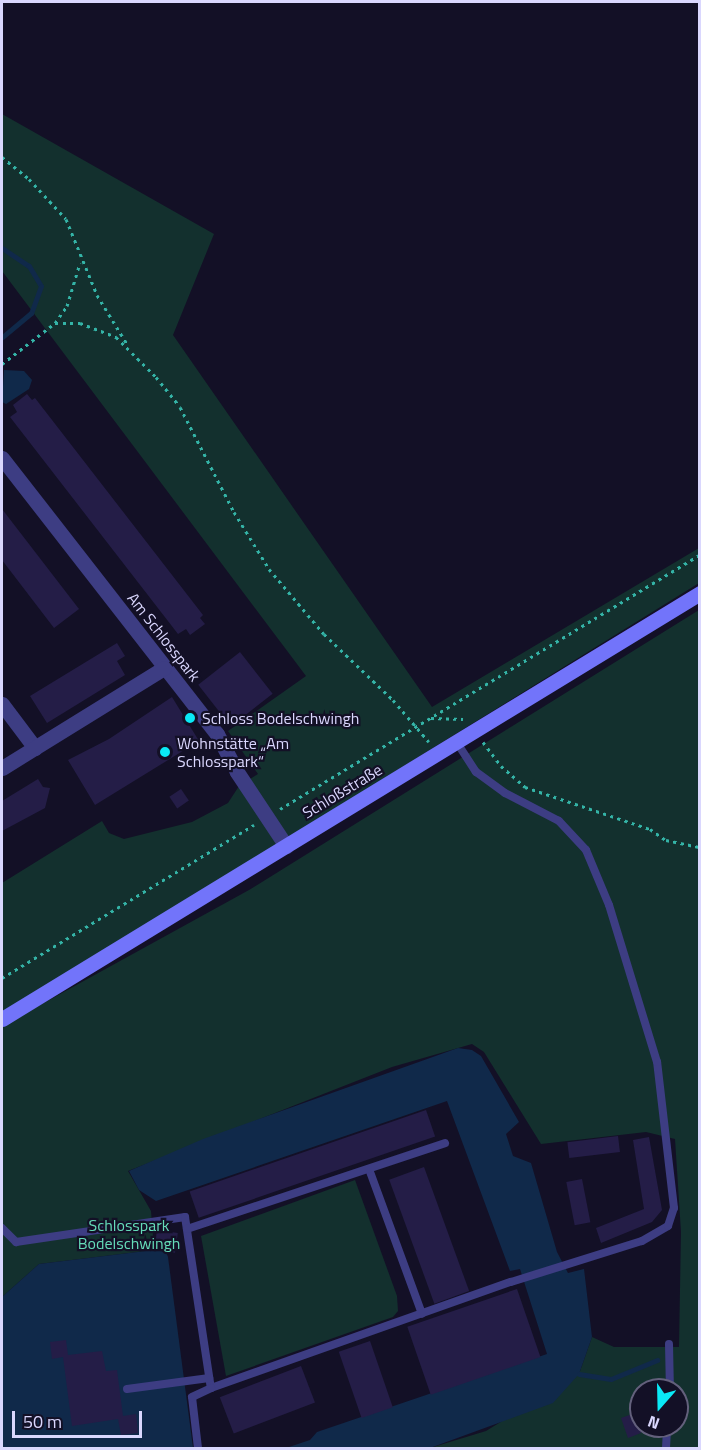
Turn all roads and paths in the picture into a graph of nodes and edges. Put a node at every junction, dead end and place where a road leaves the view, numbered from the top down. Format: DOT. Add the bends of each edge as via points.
graph roads {
  1 [pos="2,157"];
  2 [pos="81,261"];
  3 [pos="55,323"];
  4 [pos="129,348"];
  5 [pos="2,364"];
  6 [pos="2,458"];
  7 [pos="699,555"];
  8 [pos="699,593"];
  9 [pos="164,668"];
  10 [pos="2,704"];
  11 [pos="416,726"];
  12 [pos="476,732"];
  13 [pos="457,743"];
  14 [pos="35,748"];
  15 [pos="438,754"];
  16 [pos="2,768"];
  17 [pos="268,817"];
  18 [pos="286,846"];
  19 [pos="699,847"];
  20 [pos="2,978"];
  21 [pos="2,1019"];
  22 [pos="445,1143"];
  23 [pos="369,1168"];
  24 [pos="2,1228"];
  25 [pos="187,1229"];
  26 [pos="422,1314"];
  27 [pos="669,1344"];
  28 [pos="210,1378"];
  29 [pos="670,1378"];
  30 [pos="211,1388"];
  31 [pos="127,1389"];
  32 [pos="198,1449"];
  1 -- 2 [label="path" via="29,178 66,219"];
  2 -- 3 [label="path" via="67,306"];
  2 -- 4 [label="path"];
  3 -- 4 [label="path" via="97,328"];
  3 -- 5 [label="path"];
  4 -- 11 [label="path" via="180,407 234,512 269,569 324,634"];
  6 -- 9 [label="street, Am Schlosspark"];
  7 -- 11 [label="path"];
  8 -- 12 [label="street, Schloßstraße"];
  9 -- 14 [label="street"];
  9 -- 17 [label="street, Am Schlosspark" via="217,734"];
  10 -- 14 [label="street"];
  11 -- 15 [label="path"];
  11 -- 17 [label="path"];
  12 -- 13 [label="street, Schloßstraße"];
  12 -- 19 [label="path" via="501,766 525,787 650,829 666,840"];
  13 -- 15 [label="street, Schloßstraße"];
  13 -- 26 [label="lane" via="476,771 505,793 559,820 586,850 609,905 657,1062 674,1208 668,1226 642,1241"];
  14 -- 16 [label="street"];
  15 -- 18 [label="street, Schloßstraße"];
  17 -- 18 [label="street, Am Schlosspark"];
  17 -- 20 [label="path"];
  18 -- 21 [label="street, Schloßstraße"];
  22 -- 23 [label="lane"];
  23 -- 25 [label="lane"];
  23 -- 26 [label="lane"];
  24 -- 25 [label="lane" via="16,1242 159,1218 185,1217"];
  25 -- 28 [label="lane"];
  26 -- 30 [label="lane"];
  27 -- 29 [label="lane"];
  28 -- 30 [label="lane"];
  28 -- 31 [label="lane"];
  30 -- 32 [label="lane" via="192,1397"];
}
